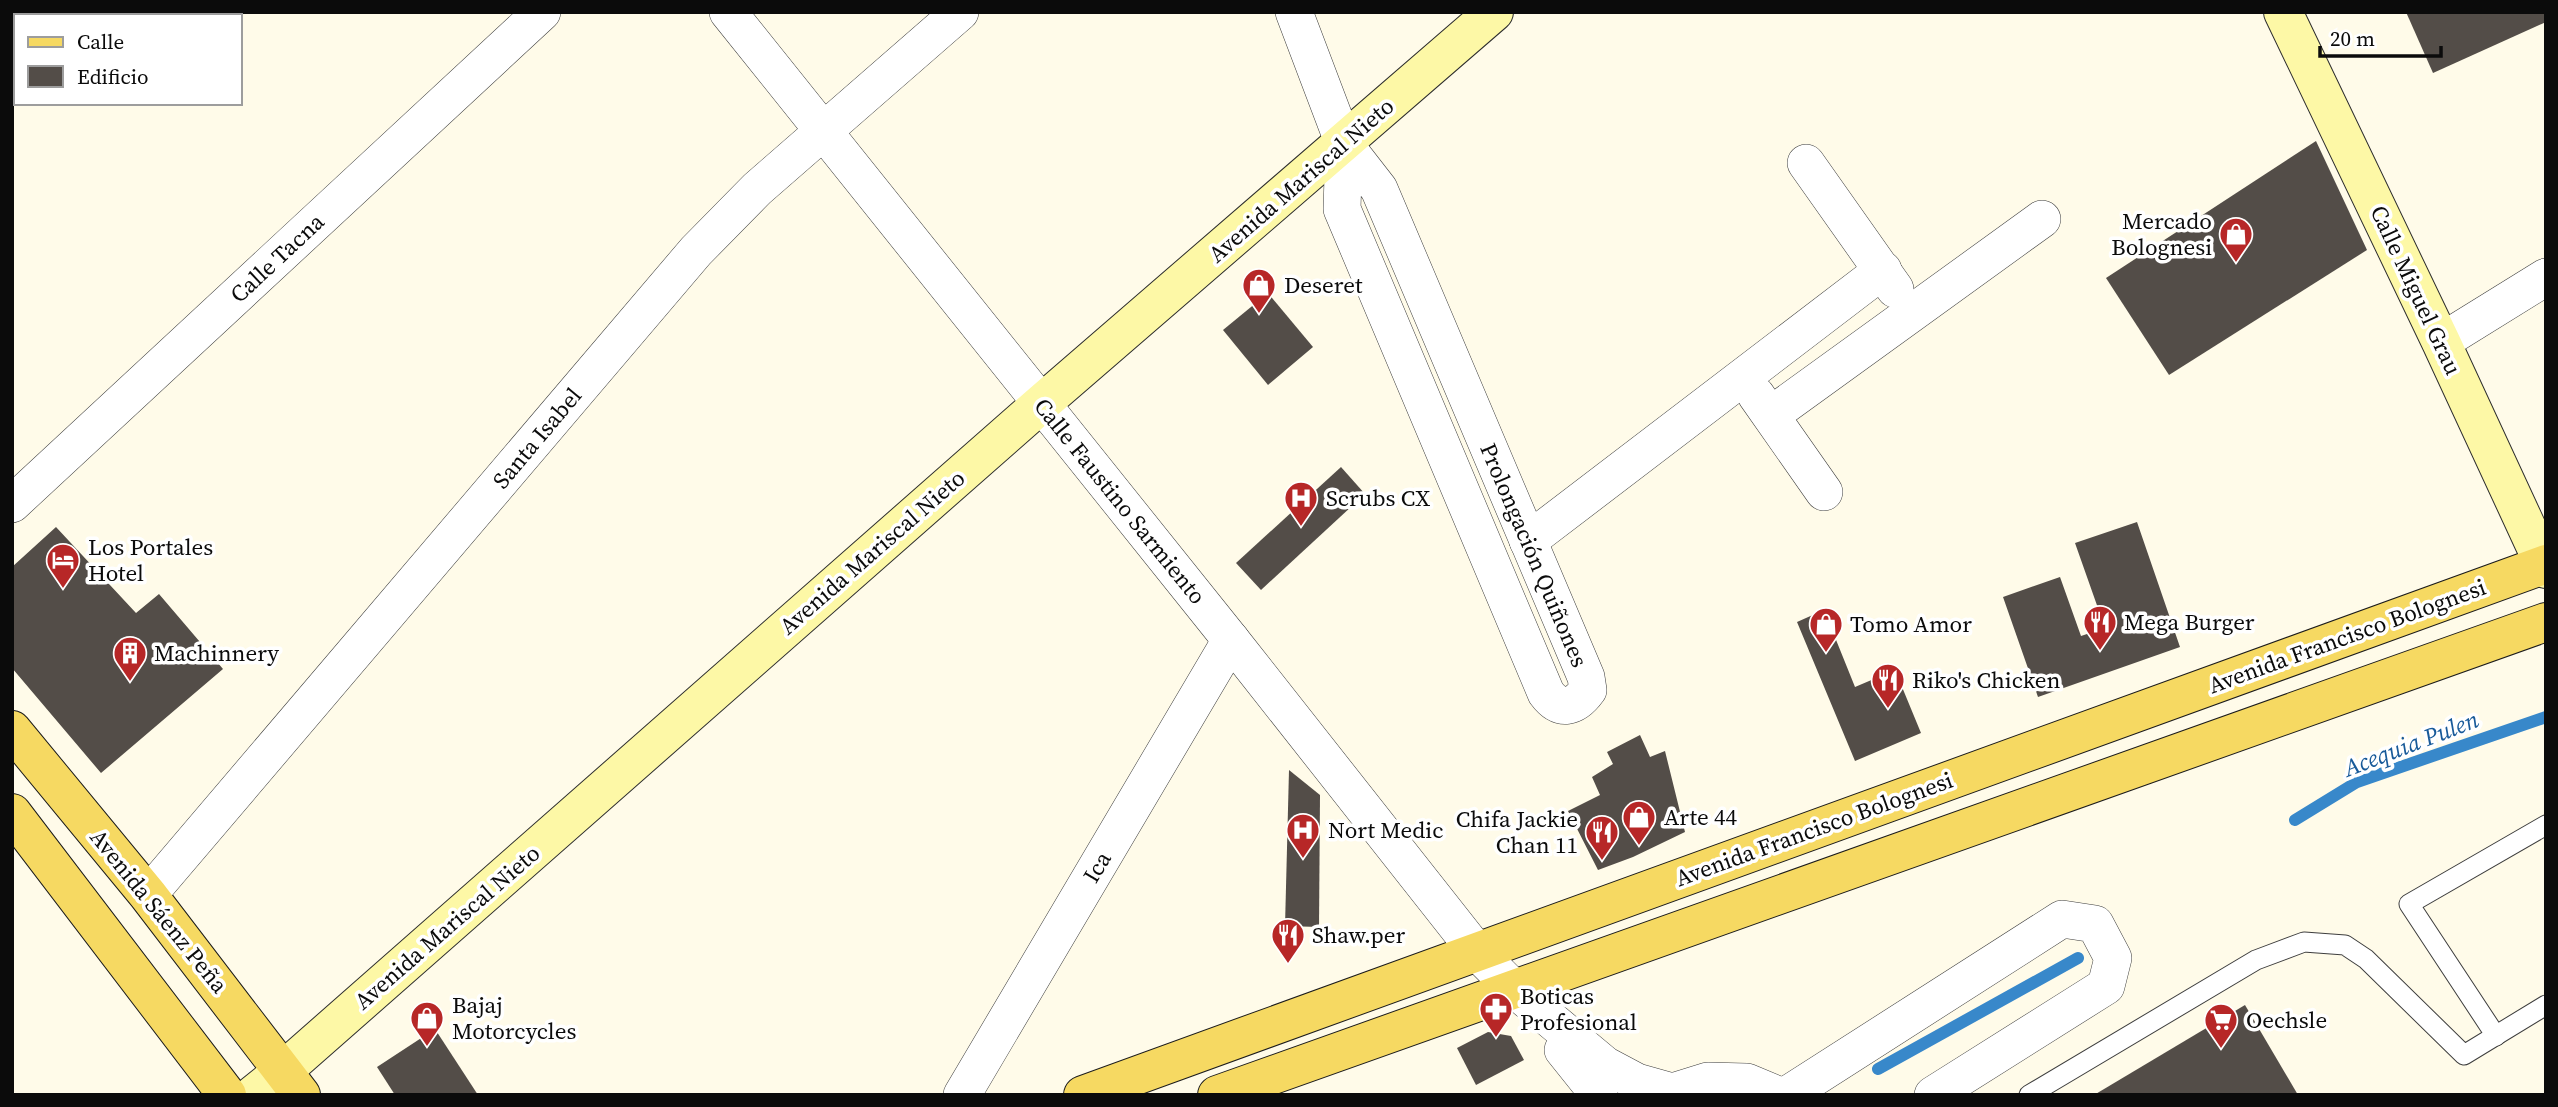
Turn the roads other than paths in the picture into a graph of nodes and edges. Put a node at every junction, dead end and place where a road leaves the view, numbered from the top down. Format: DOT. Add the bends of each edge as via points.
graph roads {
  1 [pos="542,12"];
  2 [pos="728,12"];
  3 [pos="960,12"];
  4 [pos="1294,12"];
  5 [pos="1494,12"];
  6 [pos="2283,12"];
  7 [pos="823,131"];
  8 [pos="1344,144"];
  9 [pos="1806,163"];
  10 [pos="2042,219"];
  11 [pos="1883,270"];
  12 [pos="2546,277"];
  13 [pos="1911,314"];
  14 [pos="2441,342"];
  15 [pos="1742,376"];
  16 [pos="1042,403"];
  17 [pos="1771,415"];
  18 [pos="1824,492"];
  19 [pos="12,505"];
  20 [pos="2537,525"];
  21 [pos="1528,541"];
  22 [pos="2545,566"];
  23 [pos="2546,622"];
  24 [pos="1231,640"];
  25 [pos="12,730"];
  26 [pos="12,814"];
  27 [pos="2546,825"];
  28 [pos="148,895"];
  29 [pos="1478,952"];
  30 [pos="1514,989"];
  31 [pos="2546,1005"];
  32 [pos="2496,1036"];
  33 [pos="293,1082"];
  34 [pos="1666,1093"];
  35 [pos="227,1095"];
  36 [pos="253,1095"];
  37 [pos="962,1095"];
  38 [pos="1083,1095"];
  39 [pos="1217,1095"];
  40 [pos="1599,1095"];
  41 [pos="1778,1095"];
  42 [pos="1787,1095"];
  43 [pos="1933,1095"];
  44 [pos="2029,1095"];
  1 -- 19 [label="street, Calle Tacna"];
  2 -- 7 [label="street, Calle Faustino Sarmiento"];
  3 -- 7 [label="street, Santa Isabel"];
  4 -- 8 [label="street"];
  5 -- 8 [label="main road, Avenida Mariscal Nieto"];
  6 -- 14 [label="main road, Calle Miguel Grau"];
  7 -- 16 [label="street, Calle Faustino Sarmiento"];
  7 -- 28 [label="street, Santa Isabel" via="696,251"];
  8 -- 16 [label="main road, Avenida Mariscal Nieto"];
  8 -- 21 [label="street, Prolongación Quiñones" via="1379,189"];
  8 -- 21 [label="street, Prolongación Quiñones" via="1342,209 1545,693 1561,706 1572,704 1588,690 1586,677"];
  9 -- 11 [label="street"];
  10 -- 13 [label="street"];
  11 -- 13 [label="street"];
  11 -- 15 [label="street"];
  12 -- 14 [label="street"];
  13 -- 17 [label="street"];
  14 -- 20 [label="main road, Calle Miguel Grau"];
  15 -- 17 [label="street"];
  15 -- 21 [label="street"];
  16 -- 24 [label="street, Calle Faustino Sarmiento"];
  16 -- 33 [label="main road, Avenida Mariscal Nieto"];
  17 -- 18 [label="street"];
  20 -- 22 [label="main road, Calle Miguel Grau"];
  22 -- 29 [label="main road, Avenida Francisco Bolognesi"];
  23 -- 30 [label="main road"];
  24 -- 29 [label="street, Calle Faustino Sarmiento"];
  24 -- 37 [label="street, Ica"];
  25 -- 28 [label="main road, Avenida Sáenz Peña"];
  26 -- 35 [label="main road"];
  27 -- 32 [label="lane" via="2409,904"];
  28 -- 33 [label="main road, Avenida Sáenz Peña"];
  29 -- 30 [label="street, Calle Faustino Sarmiento"];
  29 -- 38 [label="main road, Avenida Francisco Bolognesi"];
  30 -- 34 [label="street, Calle Faustino Sarmiento" via="1605,1065"];
  30 -- 39 [label="main road"];
  30 -- 40 [label="street, Calle Faustino Sarmiento"];
  31 -- 32 [label="lane"];
  32 -- 44 [label="lane" via="2465,1055 2366,959 2345,945 2304,942 2256,960"];
  33 -- 36 [label="main road, Avenida Mariscal Nieto"];
  34 -- 41 [label="street" via="1707,1081 1747,1082"];
  42 -- 43 [label="street" via="2062,919 2095,924 2113,958 2106,986"];
}
